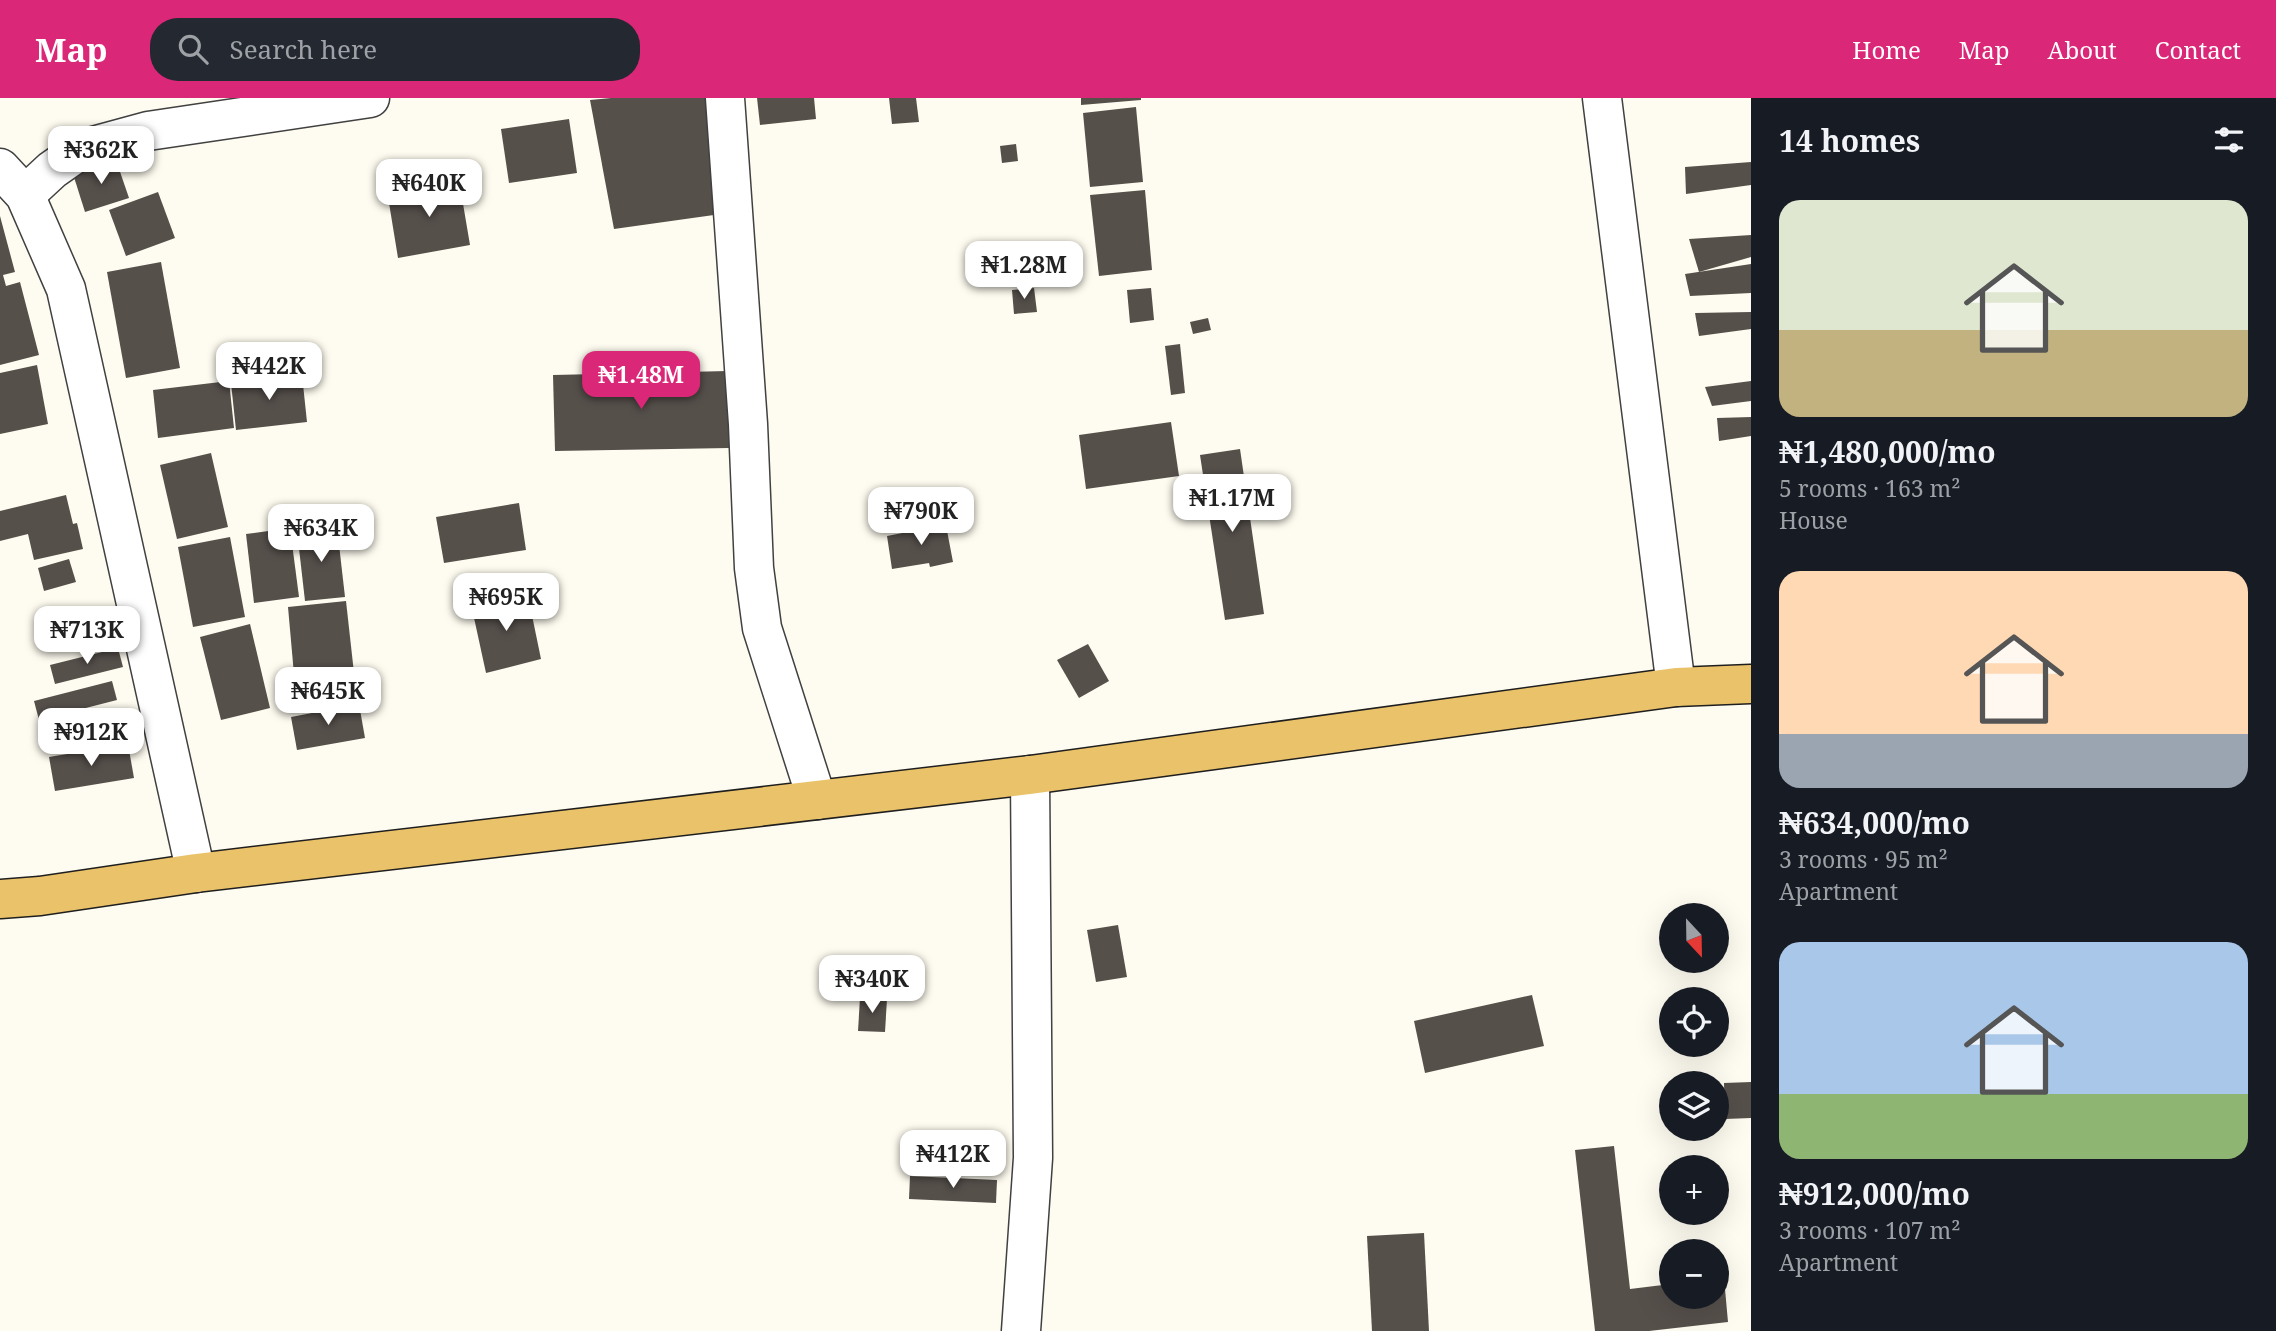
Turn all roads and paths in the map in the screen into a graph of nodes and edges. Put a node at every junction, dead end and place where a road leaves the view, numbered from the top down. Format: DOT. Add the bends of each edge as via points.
graph roads {
  1 [pos="370,98"];
  2 [pos="725,98"];
  3 [pos="1602,98"];
  4 [pos="13,182"];
  5 [pos="1751,684"];
  6 [pos="1676,687"];
  7 [pos="1030,775"];
  8 [pos="817,800"];
  9 [pos="196,873"];
  10 [pos="0,899"];
  11 [pos="1021,1331"];
  1 -- 4 [label="street" via="148,131 82,149 52,170"];
  2 -- 8 [label="street" via="754,568 762,628"];
  3 -- 6 [label="street"];
  4 -- 9 [label="street" via="66,289"];
  5 -- 6 [label="highway"];
  6 -- 7 [label="highway"];
  7 -- 8 [label="highway"];
  7 -- 11 [label="street" via="1033,1158"];
  8 -- 9 [label="highway"];
  9 -- 10 [label="highway"];
}
